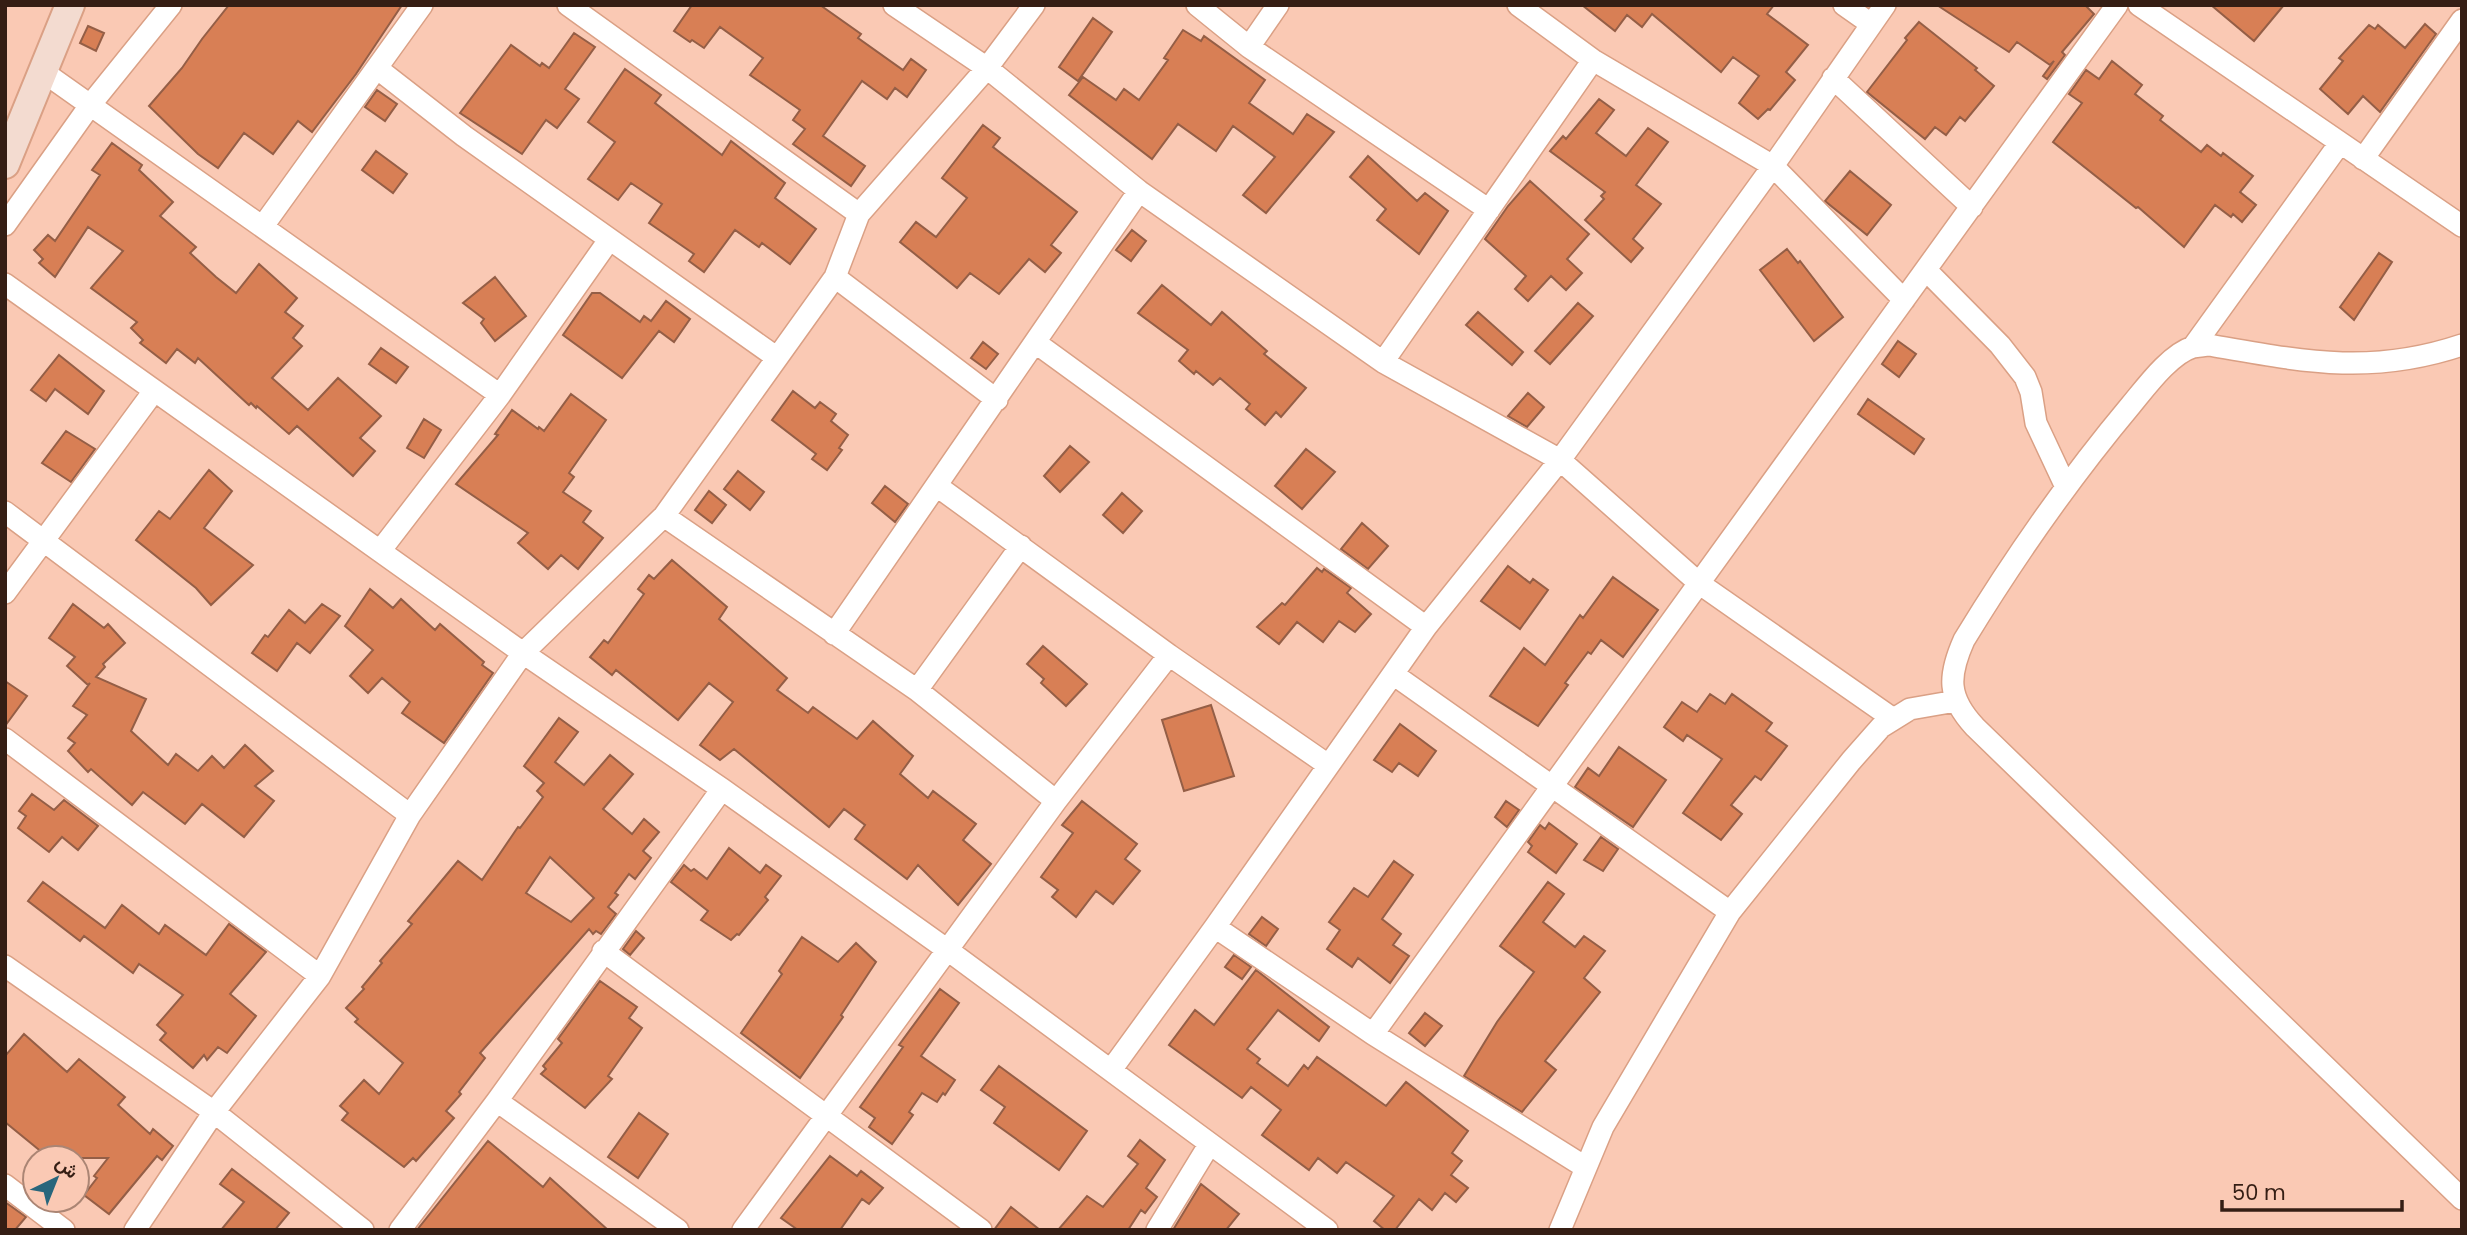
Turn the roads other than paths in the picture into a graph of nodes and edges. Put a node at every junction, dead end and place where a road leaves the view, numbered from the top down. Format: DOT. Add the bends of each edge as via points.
graph roads {
  1 [pos="70,5"];
  2 [pos="172,5"];
  3 [pos="422,5"];
  4 [pos="568,5"];
  5 [pos="894,5"];
  6 [pos="1034,5"];
  7 [pos="1197,5"];
  8 [pos="1278,5"];
  9 [pos="1518,5"];
  10 [pos="1843,5"];
  11 [pos="1885,5"];
  12 [pos="2117,5"];
  13 [pos="2139,5"];
  14 [pos="2448,5"];
  15 [pos="2462,18"];
  16 [pos="1871,24"];
  17 [pos="1249,47"];
  18 [pos="1592,60"];
  19 [pos="987,68"];
  20 [pos="378,69"];
  21 [pos="42,71"];
  22 [pos="1833,78"];
  23 [pos="91,104"];
  24 [pos="2340,143"];
  25 [pos="2363,159"];
  26 [pos="5,164"];
  27 [pos="1773,166"];
  28 [pos="1139,191"];
  29 [pos="1972,207"];
  30 [pos="1489,210"];
  31 [pos="859,215"];
  32 [pos="5,225"];
  33 [pos="263,226"];
  34 [pos="2462,226"];
  35 [pos="609,240"];
  36 [pos="1926,270"];
  37 [pos="835,276"];
  38 [pos="5,284"];
  39 [pos="1905,300"];
  40 [pos="1036,343"];
  41 [pos="2462,345"];
  42 [pos="2193,347"];
  43 [pos="776,357"];
  44 [pos="1383,362"];
  45 [pos="154,391"];
  46 [pos="500,395"];
  47 [pos="997,400"];
  48 [pos="1560,460"];
  49 [pos="937,486"];
  50 [pos="2066,487"];
  51 [pos="5,512"];
  52 [pos="664,516"];
  53 [pos="45,541"];
  54 [pos="1021,546"];
  55 [pos="380,551"];
  56 [pos="1700,584"];
  57 [pos="5,593"];
  58 [pos="1426,627"];
  59 [pos="834,634"];
  60 [pos="523,653"];
  61 [pos="1169,656"];
  62 [pos="1393,674"];
  63 [pos="917,690"];
  64 [pos="1956,701"];
  65 [pos="1892,718"];
  66 [pos="5,739"];
  67 [pos="1328,765"];
  68 [pos="1552,787"];
  69 [pos="722,789"];
  70 [pos="1056,801"];
  71 [pos="410,815"];
  72 [pos="1730,912"];
  73 [pos="1215,927"];
  74 [pos="603,951"];
  75 [pos="949,951"];
  76 [pos="5,966"];
  77 [pos="320,976"];
  78 [pos="1373,1034"];
  79 [pos="1111,1070"];
  80 [pos="497,1101"];
  81 [pos="214,1112"];
  82 [pos="826,1116"];
  83 [pos="1209,1145"];
  84 [pos="1585,1167"];
  85 [pos="5,1185"];
  86 [pos="2462,1199"];
  87 [pos="64,1230"];
  88 [pos="135,1230"];
  89 [pos="363,1230"];
  90 [pos="400,1230"];
  91 [pos="678,1230"];
  92 [pos="743,1230"];
  93 [pos="981,1230"];
  94 [pos="1157,1230"];
  95 [pos="1327,1230"];
  96 [pos="1560,1230"];
  1 -- 21 [label="main road"];
  2 -- 23 [label="street"];
  3 -- 20 [label="street"];
  4 -- 31 [label="street"];
  5 -- 19 [label="street"];
  6 -- 19 [label="street"];
  7 -- 17 [label="street"];
  8 -- 17 [label="street"];
  9 -- 18 [label="street"];
  10 -- 16 [label="street"];
  11 -- 16 [label="street"];
  12 -- 29 [label="street"];
  13 -- 24 [label="street"];
  14 -- 15 [label="street"];
  15 -- 25 [label="street"];
  16 -- 22 [label="street"];
  17 -- 30 [label="street"];
  18 -- 27 [label="street"];
  18 -- 30 [label="street"];
  19 -- 28 [label="street"];
  19 -- 31 [label="street"];
  20 -- 33 [label="street"];
  20 -- 35 [label="street"];
  21 -- 23 [label="street"];
  21 -- 26 [label="main road"];
  22 -- 27 [label="street"];
  22 -- 29 [label="street"];
  23 -- 32 [label="street"];
  23 -- 33 [label="street"];
  24 -- 25 [label="street"];
  24 -- 42 [label="street"];
  25 -- 34 [label="street"];
  27 -- 39 [label="street"];
  27 -- 48 [label="street"];
  28 -- 40 [label="street"];
  28 -- 44 [label="street"];
  29 -- 36 [label="street"];
  30 -- 44 [label="street"];
  31 -- 37 [label="street"];
  33 -- 46 [label="street"];
  35 -- 43 [label="street"];
  35 -- 46 [label="street"];
  36 -- 39 [label="street"];
  36 -- 50 [label="street" via="2025,377 2036,423"];
  37 -- 43 [label="street"];
  37 -- 47 [label="street"];
  38 -- 45 [label="street"];
  39 -- 56 [label="street"];
  40 -- 47 [label="street"];
  40 -- 58 [label="street"];
  41 -- 42 [label="street" via="2407,360 2362,364 2305,361 2209,345"];
  42 -- 50 [label="street" via="2158,374"];
  43 -- 52 [label="street"];
  44 -- 48 [label="street"];
  45 -- 53 [label="street"];
  45 -- 55 [label="street"];
  46 -- 55 [label="street"];
  47 -- 49 [label="street"];
  48 -- 56 [label="street"];
  48 -- 58 [label="street"];
  49 -- 54 [label="street"];
  49 -- 59 [label="street"];
  50 -- 64 [label="street" via="1964,640 1952,678"];
  51 -- 53 [label="street"];
  52 -- 59 [label="street"];
  52 -- 60 [label="street"];
  53 -- 57 [label="street"];
  53 -- 71 [label="street"];
  54 -- 61 [label="street"];
  54 -- 63 [label="street"];
  55 -- 60 [label="street"];
  56 -- 65 [label="street"];
  56 -- 68 [label="street"];
  58 -- 62 [label="street"];
  59 -- 63 [label="street"];
  60 -- 69 [label="street"];
  60 -- 71 [label="street"];
  61 -- 67 [label="street"];
  61 -- 70 [label="street"];
  62 -- 67 [label="street"];
  62 -- 68 [label="street"];
  63 -- 70 [label="street"];
  64 -- 65 [label="street" via="1910,709"];
  64 -- 86 [label="street" via="1975,727"];
  65 -- 72 [label="street" via="1851,761"];
  66 -- 77 [label="street"];
  67 -- 73 [label="street"];
  68 -- 72 [label="street"];
  68 -- 78 [label="street"];
  69 -- 74 [label="street"];
  69 -- 75 [label="street"];
  70 -- 75 [label="street"];
  71 -- 77 [label="street"];
  72 -- 84 [label="street" via="1603,1127"];
  73 -- 78 [label="street"];
  73 -- 79 [label="street"];
  74 -- 80 [label="street"];
  74 -- 82 [label="street"];
  75 -- 79 [label="street"];
  75 -- 82 [label="street"];
  76 -- 81 [label="street"];
  77 -- 81 [label="street"];
  78 -- 84 [label="street"];
  79 -- 83 [label="street"];
  80 -- 90 [label="street"];
  80 -- 91 [label="street"];
  81 -- 88 [label="street"];
  81 -- 89 [label="street"];
  82 -- 92 [label="street"];
  82 -- 93 [label="street"];
  83 -- 94 [label="street"];
  83 -- 95 [label="street"];
  84 -- 96 [label="street"];
  85 -- 87 [label="street"];
}
